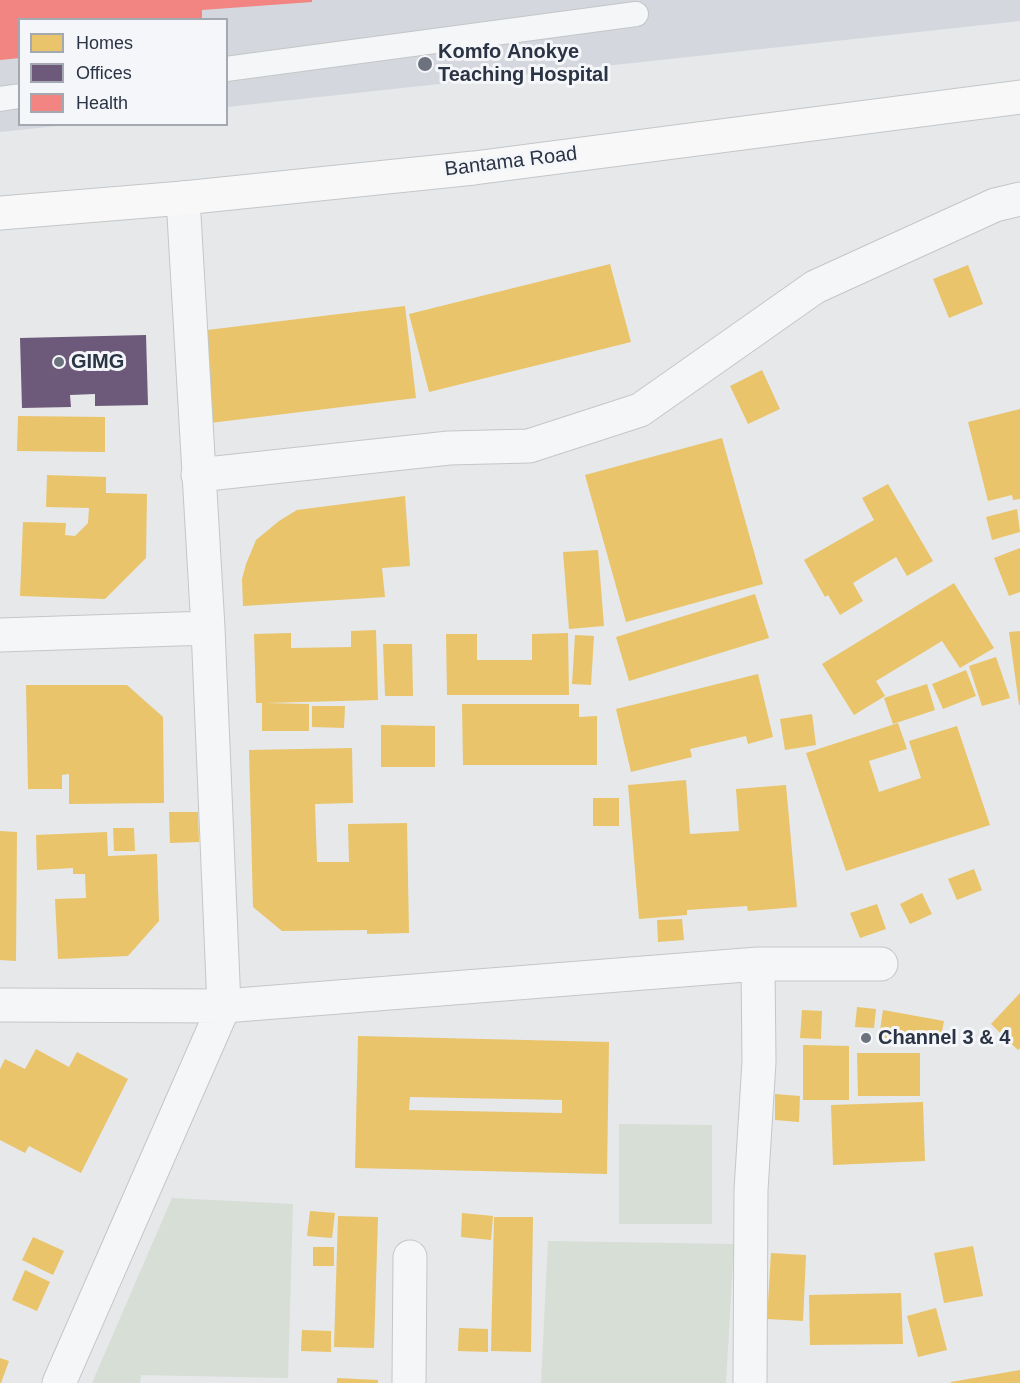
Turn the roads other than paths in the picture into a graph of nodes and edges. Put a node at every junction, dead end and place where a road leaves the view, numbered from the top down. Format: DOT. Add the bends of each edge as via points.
graph roads {
  1 [pos="636,14"];
  2 [pos="228,69"];
  3 [pos="18,96"];
  4 [pos="1020,97"];
  5 [pos="0,99"];
  6 [pos="183,198"];
  7 [pos="1020,199"];
  8 [pos="0,213"];
  9 [pos="198,476"];
  10 [pos="208,628"];
  11 [pos="0,634"];
  12 [pos="881,963"];
  13 [pos="758,964"];
  14 [pos="0,1005"];
  15 [pos="224,1006"];
  16 [pos="410,1257"];
  17 [pos="59,1383"];
  18 [pos="409,1383"];
  19 [pos="750,1383"];
  1 -- 2 [label="lane"];
  3 -- 5 [label="lane"];
  4 -- 6 [label="main road, Bantama Road" via="474,168"];
  6 -- 8 [label="main road, Bantama Road"];
  6 -- 9 [label="street"];
  7 -- 9 [label="street" via="995,205 816,287 640,410 529,446 449,448"];
  9 -- 10 [label="street"];
  10 -- 11 [label="street"];
  10 -- 15 [label="street"];
  12 -- 13 [label="street"];
  13 -- 15 [label="street"];
  13 -- 19 [label="street"];
  14 -- 15 [label="street"];
  15 -- 17 [label="street"];
  16 -- 18 [label="street"];
}
